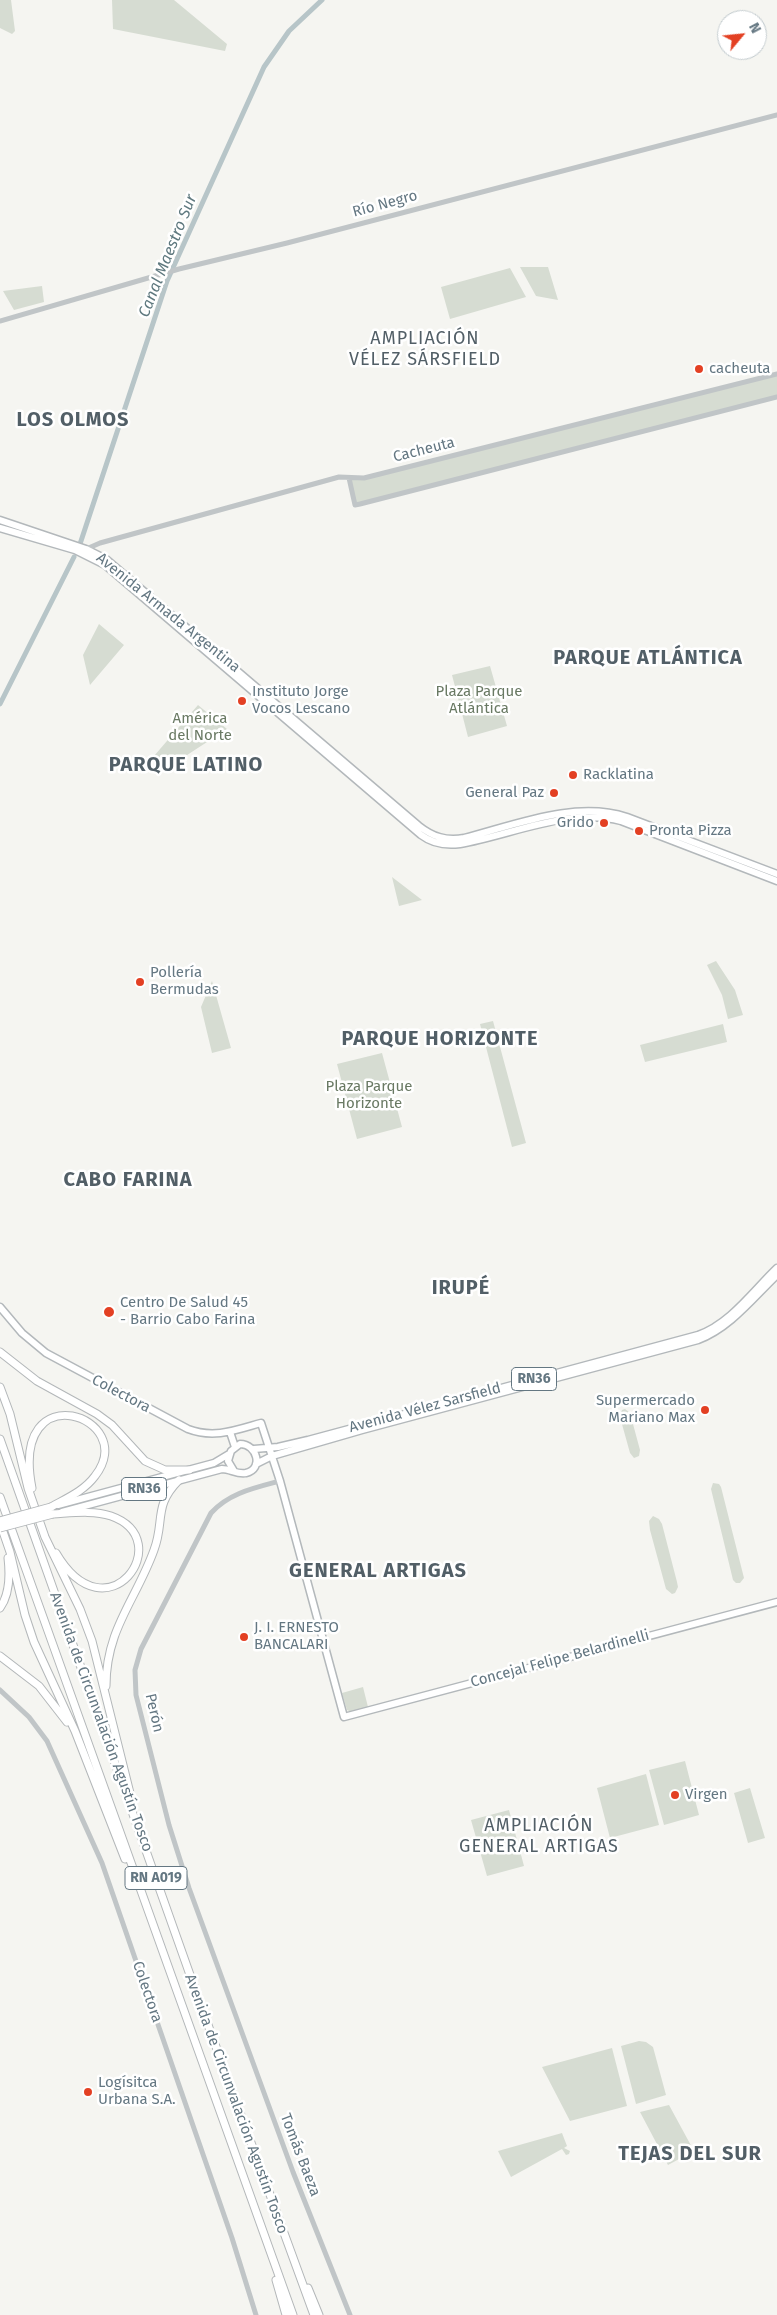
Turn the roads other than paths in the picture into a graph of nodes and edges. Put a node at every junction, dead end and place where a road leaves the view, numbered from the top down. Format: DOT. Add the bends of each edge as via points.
graph roads {
  1 [pos="777,115"];
  2 [pos="0,321"];
  3 [pos="777,374"];
  4 [pos="777,397"];
  5 [pos="349,478"];
  6 [pos="0,520"];
  7 [pos="0,528"];
  8 [pos="67,545"];
  9 [pos="83,550"];
  10 [pos="777,874"];
  11 [pos="777,881"];
  12 [pos="777,1268"];
  13 [pos="777,1275"];
  14 [pos="0,1307"];
  15 [pos="0,1352"];
  16 [pos="0,1387"];
  17 [pos="230,1432"];
  18 [pos="0,1440"];
  19 [pos="235,1447"];
  20 [pos="269,1448"];
  21 [pos="254,1450"];
  22 [pos="229,1454"];
  23 [pos="272,1456"];
  24 [pos="256,1464"];
  25 [pos="189,1470"];
  26 [pos="234,1471"];
  27 [pos="179,1480"];
  28 [pos="280,1481"];
  29 [pos="0,1497"];
  30 [pos="52,1510"];
  31 [pos="37,1514"];
  32 [pos="0,1524"];
  33 [pos="777,1602"];
  34 [pos="0,1608"];
  35 [pos="0,1656"];
  36 [pos="0,1690"];
  37 [pos="106,1699"];
  38 [pos="79,1742"];
  39 [pos="140,1833"];
  40 [pos="147,1909"];
  41 [pos="231,2002"];
  42 [pos="276,2214"];
  43 [pos="265,2242"];
  44 [pos="256,2315"];
  45 [pos="286,2315"];
  46 [pos="293,2315"];
  47 [pos="314,2315"];
  48 [pos="320,2315"];
  49 [pos="350,2315"];
  1 -- 2 [label="street, Río Negro" via="179,269"];
  3 -- 5 [label="street, Cacheuta" via="364,478"];
  4 -- 5 [label="street" via="355,505"];
  5 -- 9 [label="street, Cacheuta" via="343,476 322,481"];
  6 -- 8 [label="main road, Avenida Armada Argentina"];
  7 -- 8 [label="main road, Avenida Armada Argentina"];
  8 -- 9 [label="main road, Avenida Armada Argentina"];
  9 -- 10 [label="main road, Avenida Armada Argentina" via="106,559 125,574 419,826 435,836 464,838 570,812 602,810 628,816"];
  9 -- 11 [label="main road, Avenida Armada Argentina" via="112,570 426,838 440,844 460,844 569,819 599,817 621,821"];
  12 -- 20 [label="main road, Avenida Vélez Sarsfield / RN36" via="724,1320 703,1333"];
  13 -- 23 [label="main road, Avenida Vélez Sarsfield / RN36" via="722,1327 698,1340"];
  14 -- 17 [label="main road, Colectora" via="33,1343 82,1373 188,1429 208,1434"];
  15 -- 25 [label="highway" via="37,1381 112,1425 145,1461 166,1470"];
  16 -- 31 [label="highway"];
  17 -- 19 [label="main road"];
  17 -- 20 [label="main road, Colectora" via="262,1423"];
  18 -- 39 [label="highway, Avenida de Circunvalación Agustín Tosco / RN A019"];
  19 -- 21 [label="main road, RN36" via="244,1444"];
  19 -- 22 [label="main road, RN36"];
  20 -- 21 [label="main road, Avenida Vélez Sarsfield / RN36"];
  20 -- 23 [label="main road"];
  21 -- 24 [label="main road"];
  22 -- 25 [label="main road, RN36" via="214,1463"];
  22 -- 26 [label="main road"];
  23 -- 24 [label="main road, Avenida Vélez Sarsfield / RN36"];
  23 -- 28 [label="main road"];
  24 -- 26 [label="main road, RN36" via="249,1472"];
  25 -- 30 [label="main road, RN36"];
  26 -- 27 [label="main road, RN36" via="222,1469"];
  27 -- 30 [label="main road, RN36"];
  27 -- 37 [label="highway" via="165,1496 157,1543 147,1570 115,1631 106,1672"];
  28 -- 33 [label="main road, Concejal Felipe Belardinelli" via="344,1717"];
  28 -- 41 [label="street, Perón" via="233,1495 210,1513 154,1620 135,1670 137,1702 169,1826"];
  29 -- 40 [label="highway, Avenida de Circunvalación Agustín Tosco / RN A019"];
  30 -- 31 [label="highway" via="89,1483 102,1462 104,1450 100,1434 87,1420 72,1415 48,1420 38,1428 32,1441 29,1465"];
  30 -- 31 [label="highway" via="100,1513 127,1525 138,1545 137,1562 131,1574 108,1588 80,1581 61,1562"];
  30 -- 32 [label="highway, RN36, bridge"];
  31 -- 37 [label="highway" via="88,1628"];
  32 -- 34 [label="highway" via="9,1572 6,1595"];
  32 -- 38 [label="highway" via="34,1642"];
  35 -- 38 [label="highway" via="47,1695"];
  36 -- 44 [label="street, Colectora" via="29,1717 47,1741 102,1863"];
  37 -- 39 [label="highway"];
  38 -- 40 [label="highway"];
  39 -- 42 [label="highway, Avenida de Circunvalación Agustín Tosco / RN A019"];
  40 -- 43 [label="highway, Avenida de Circunvalación Agustín Tosco / RN A019"];
  41 -- 49 [label="street, Tomás Baeza"];
  42 -- 47 [label="highway, Avenida de Circunvalación Agustín Tosco / RN A019"];
  42 -- 48 [label="highway"];
  43 -- 45 [label="highway"];
  43 -- 46 [label="highway, Avenida de Circunvalación Agustín Tosco / RN A019"];
}
